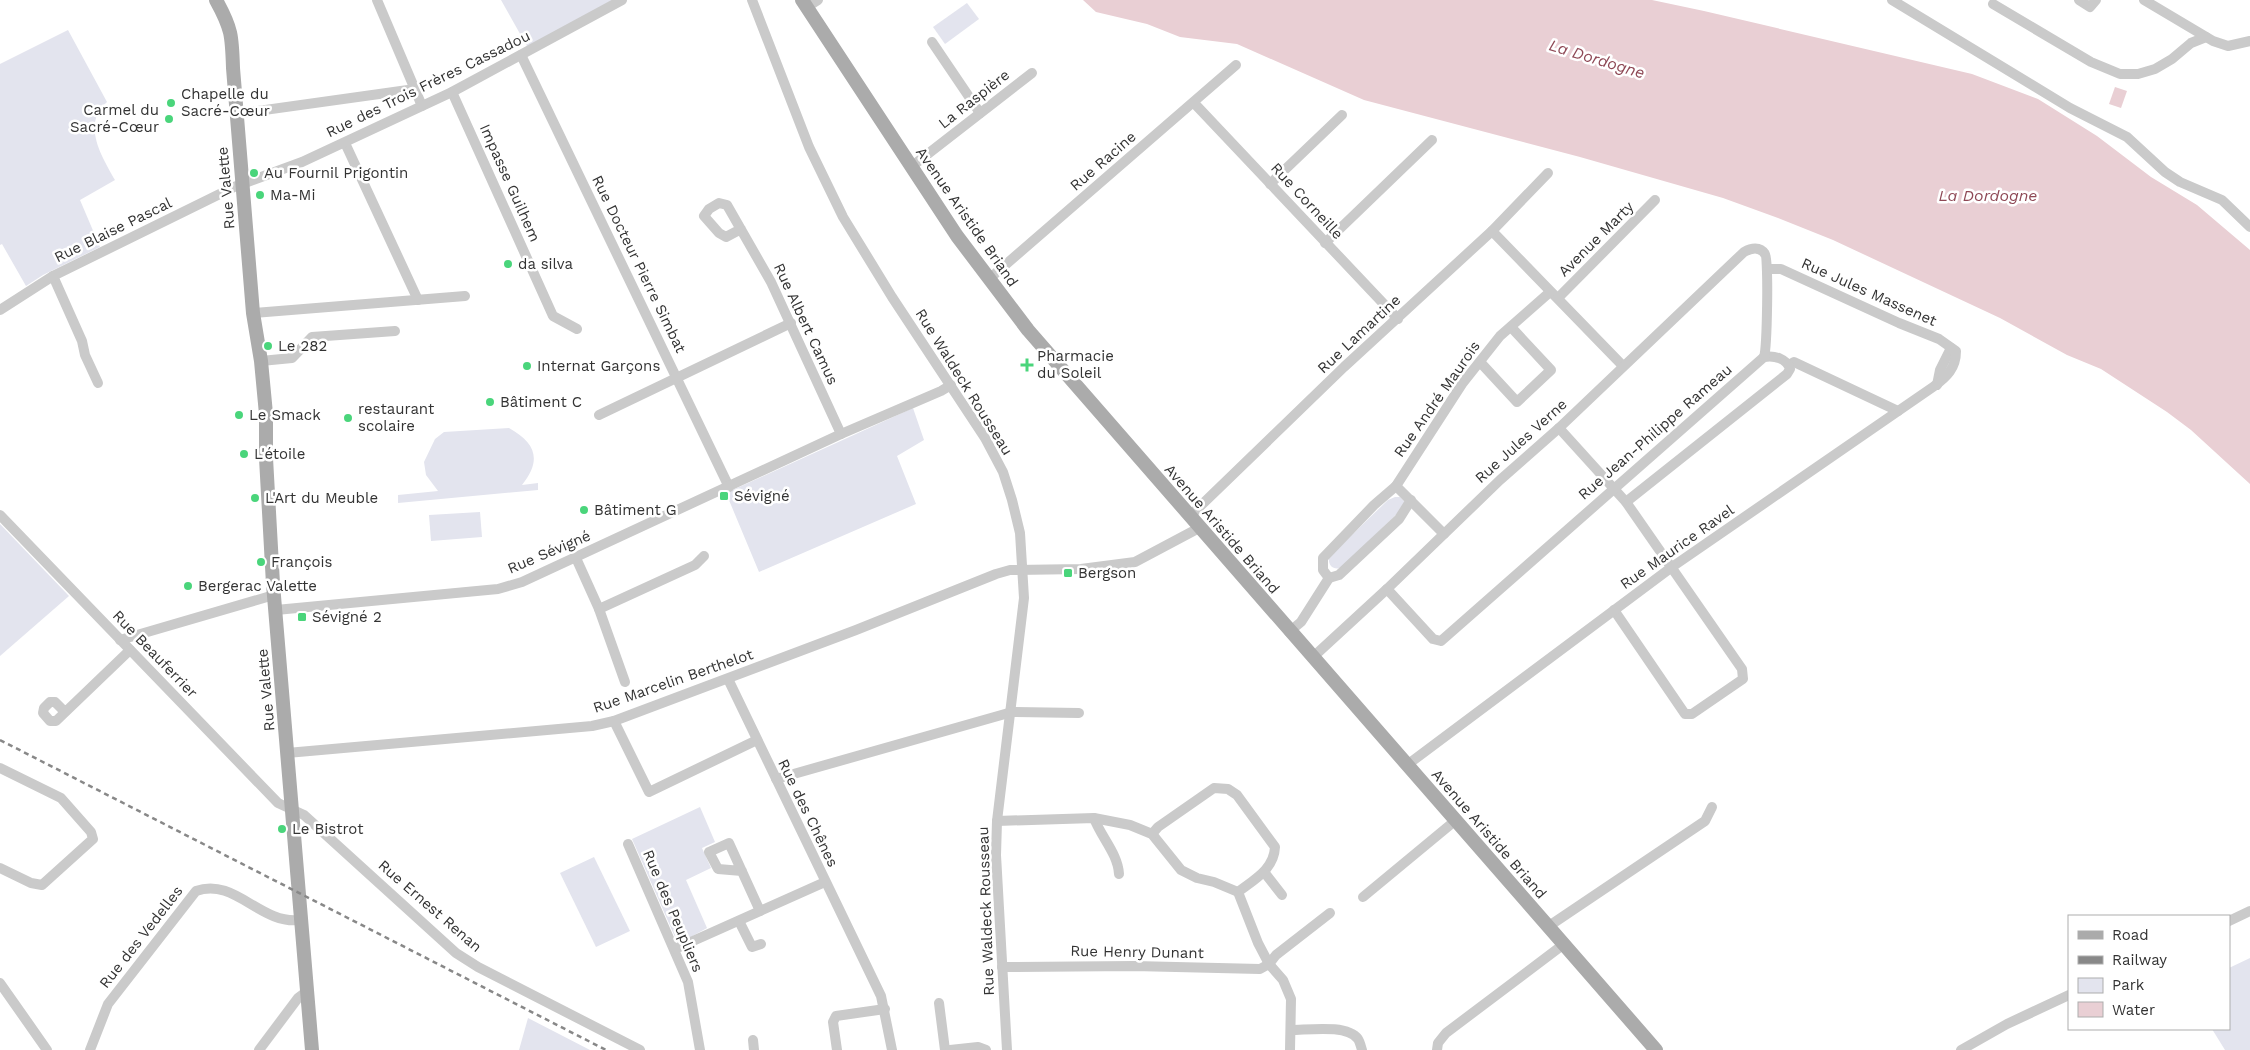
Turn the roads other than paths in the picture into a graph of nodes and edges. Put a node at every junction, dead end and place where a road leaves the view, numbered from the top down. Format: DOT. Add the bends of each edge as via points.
graph roads {
  1 [pos="216,0"];
  2 [pos="377,0"];
  3 [pos="622,0"];
  4 [pos="752,0"];
  5 [pos="1892,0"];
  6 [pos="2078,0"];
  7 [pos="2096,0"];
  8 [pos="2144,0"];
  9 [pos="809,2"];
  10 [pos="1993,4"];
  11 [pos="2206,37"];
  12 [pos="2250,41"];
  13 [pos="932,42"];
  14 [pos="521,55"];
  15 [pos="1236,66"];
  16 [pos="1032,73"];
  17 [pos="415,89"];
  18 [pos="452,92"];
  19 [pos="1194,103"];
  20 [pos="422,106"];
  21 [pos="980,113"];
  22 [pos="236,114"];
  23 [pos="1342,115"];
  24 [pos="1432,140"];
  25 [pos="345,143"];
  26 [pos="911,167"];
  27 [pos="1548,173"];
  28 [pos="242,184"];
  29 [pos="1270,184"];
  30 [pos="1655,200"];
  31 [pos="2250,227"];
  32 [pos="741,229"];
  33 [pos="1492,231"];
  34 [pos="1326,243"];
  35 [pos="1768,269"];
  36 [pos="53,276"];
  37 [pos="989,279"];
  38 [pos="1554,295"];
  39 [pos="465,296"];
  40 [pos="418,300"];
  41 [pos="0,310"];
  42 [pos="253,313"];
  43 [pos="1398,319"];
  44 [pos="790,323"];
  45 [pos="1511,327"];
  46 [pos="577,329"];
  47 [pos="396,331"];
  48 [pos="256,338"];
  49 [pos="1953,350"];
  50 [pos="1764,357"];
  51 [pos="261,361"];
  52 [pos="1480,362"];
  53 [pos="1623,366"];
  54 [pos="1789,366"];
  55 [pos="678,377"];
  56 [pos="98,383"];
  57 [pos="951,385"];
  58 [pos="1898,411"];
  59 [pos="599,415"];
  60 [pos="1559,428"];
  61 [pos="841,434"];
  62 [pos="266,458"];
  63 [pos="1396,486"];
  64 [pos="729,487"];
  65 [pos="1614,489"];
  66 [pos="1411,500"];
  67 [pos="1626,502"];
  68 [pos="0,515"];
  69 [pos="1189,517"];
  70 [pos="1199,528"];
  71 [pos="1444,534"];
  72 [pos="704,556"];
  73 [pos="576,558"];
  74 [pos="1672,567"];
  75 [pos="1023,570"];
  76 [pos="1329,578"];
  77 [pos="1387,590"];
  78 [pos="274,595"];
  79 [pos="599,609"];
  80 [pos="276,610"];
  81 [pos="1614,610"];
  82 [pos="1289,632"];
  83 [pos="120,640"];
  84 [pos="130,650"];
  85 [pos="1312,658"];
  86 [pos="728,679"];
  87 [pos="625,682"];
  88 [pos="65,712"];
  89 [pos="1012,712"];
  90 [pos="1079,712"];
  91 [pos="614,721"];
  92 [pos="757,740"];
  93 [pos="287,753"];
  94 [pos="1407,765"];
  95 [pos="0,768"];
  96 [pos="776,779"];
  97 [pos="1712,806"];
  98 [pos="292,809"];
  99 [pos="1094,818"];
  100 [pos="1456,820"];
  101 [pos="997,821"];
  102 [pos="1152,834"];
  103 [pos="628,844"];
  104 [pos="0,868"];
  105 [pos="742,871"];
  106 [pos="1264,872"];
  107 [pos="1119,874"];
  108 [pos="825,882"];
  109 [pos="1238,892"];
  110 [pos="1282,895"];
  111 [pos="1363,898"];
  112 [pos="760,911"];
  113 [pos="2250,911"];
  114 [pos="1330,913"];
  115 [pos="300,920"];
  116 [pos="739,921"];
  117 [pos="2230,921"];
  118 [pos="1549,926"];
  119 [pos="761,944"];
  120 [pos="1564,944"];
  121 [pos="675,949"];
  122 [pos="1269,964"];
  123 [pos="1002,967"];
  124 [pos="0,984"];
  125 [pos="306,992"];
  126 [pos="2068,995"];
  127 [pos="939,1003"];
  128 [pos="885,1009"];
  129 [pos="1291,1030"];
  130 [pos="47,1050"];
  131 [pos="90,1050"];
  132 [pos="259,1050"];
  133 [pos="312,1050"];
  134 [pos="640,1050"];
  135 [pos="700,1050"];
  136 [pos="837,1050"];
  137 [pos="892,1050"];
  138 [pos="945,1050"];
  139 [pos="950,1050"];
  140 [pos="986,1050"];
  141 [pos="1007,1050"];
  142 [pos="1290,1050"];
  143 [pos="1362,1050"];
  144 [pos="1437,1050"];
  145 [pos="1656,1050"];
  146 [pos="1961,1050"];
  1 -- 22 [label="main road, Rue Valette" via="232,36"];
  2 -- 17 [label="street"];
  3 -- 14 [label="street, Rue des Trois Frères Cassadou"];
  4 -- 57 [label="street, Rue Waldeck Rousseau" via="809,147 843,217"];
  5 -- 31 [label="street" via="2070,108 2127,137 2165,172 2222,200"];
  6 -- 7 [label="street" via="2090,6"];
  8 -- 11 [label="street"];
  9 -- 26 [label="main road, Avenue Aristide Briand"];
  10 -- 11 [label="street" via="2091,62 2120,74 2138,74 2155,69"];
  11 -- 12 [label="street" via="2228,46"];
  13 -- 21 [label="street"];
  14 -- 18 [label="street, Rue des Trois Frères Cassadou"];
  14 -- 55 [label="street, Rue Docteur Pierre Simbat"];
  15 -- 19 [label="street, Rue Racine"];
  16 -- 21 [label="street, La Raspière"];
  17 -- 20 [label="street"];
  17 -- 22 [label="street"];
  18 -- 20 [label="street, Rue des Trois Frères Cassadou"];
  18 -- 46 [label="street, Impasse Guilhem" via="553,316"];
  19 -- 29 [label="street, Rue Corneille"];
  19 -- 37 [label="street, Rue Racine"];
  20 -- 25 [label="street, Rue des Trois Frères Cassadou"];
  21 -- 26 [label="street, La Raspière"];
  22 -- 28 [label="main road, Rue Valette"];
  23 -- 29 [label="street"];
  24 -- 34 [label="street"];
  25 -- 28 [label="street, Rue des Trois Frères Cassadou"];
  25 -- 40 [label="street"];
  26 -- 37 [label="main road, Avenue Aristide Briand"];
  27 -- 33 [label="street, Rue Lamartine"];
  28 -- 36 [label="street, Rue Blaise Pascal"];
  28 -- 42 [label="main road, Rue Valette"];
  29 -- 34 [label="street, Rue Corneille"];
  30 -- 38 [label="street, Avenue Marty"];
  32 -- 44 [label="street, Rue Albert Camus"];
  33 -- 38 [label="street"];
  33 -- 43 [label="street, Rue Lamartine"];
  34 -- 43 [label="street, Rue Corneille"];
  35 -- 49 [label="street, Rue Jules Massenet" via="1781,269 1939,339"];
  35 -- 50 [label="street" via="1767,348"];
  35 -- 53 [label="street, Rue Jules Verne" via="1766,254 1752,248"];
  36 -- 41 [label="street, Rue Blaise Pascal"];
  36 -- 56 [label="street"];
  37 -- 69 [label="main road, Avenue Aristide Briand" via="1028,330"];
  38 -- 45 [label="street, Rue André Maurois"];
  38 -- 53 [label="street"];
  39 -- 40 [label="street"];
  40 -- 42 [label="street"];
  42 -- 48 [label="main road, Rue Valette"];
  43 -- 69 [label="street, Rue Lamartine"];
  44 -- 55 [label="street"];
  44 -- 61 [label="street, Rue Albert Camus"];
  45 -- 52 [label="street, Rue André Maurois"];
  45 -- 52 [label="street" via="1551,370 1517,402"];
  47 -- 51 [label="street" via="312,337 292,358"];
  48 -- 51 [label="main road, Rue Valette"];
  48 -- 62 [label="main road, Rue Valette" via="253,361"];
  49 -- 58 [label="street, Rue Maurice Ravel" via="1956,363 1945,378"];
  50 -- 54 [label="street" via="1772,356"];
  50 -- 65 [label="street, Rue Jean-Philippe Rameau"];
  51 -- 62 [label="main road, Rue Valette"];
  52 -- 63 [label="street, Rue André Maurois" via="1462,384"];
  53 -- 60 [label="street, Rue Jules Verne"];
  54 -- 58 [label="street" via="1794,362"];
  54 -- 67 [label="street" via="1788,374"];
  55 -- 59 [label="street"];
  55 -- 64 [label="street, Rue Docteur Pierre Simbat"];
  57 -- 61 [label="street, Rue Sévigné"];
  57 -- 75 [label="street, Rue Waldeck Rousseau" via="1003,472 1020,532"];
  58 -- 74 [label="street, Rue Maurice Ravel"];
  60 -- 65 [label="street"];
  60 -- 71 [label="street, Rue Jules Verne"];
  61 -- 64 [label="street, Rue Sévigné"];
  62 -- 78 [label="main road, Rue Valette"];
  63 -- 66 [label="street"];
  63 -- 76 [label="street, Rue André Maurois" via="1323,558 1323,570"];
  64 -- 73 [label="street, Rue Sévigné"];
  65 -- 67 [label="street"];
  65 -- 77 [label="street, Rue Jean-Philippe Rameau" via="1441,641 1433,638"];
  66 -- 71 [label="street"];
  66 -- 76 [label="street" via="1379,538 1339,575"];
  67 -- 74 [label="street"];
  68 -- 83 [label="street, Rue Beauferrier"];
  69 -- 70 [label="main road, Avenue Aristide Briand"];
  70 -- 75 [label="street, Rue Marcelin Berthelot" via="1135,562"];
  70 -- 82 [label="main road, Avenue Aristide Briand"];
  71 -- 77 [label="street, Rue Jules Verne"];
  72 -- 79 [label="street" via="695,566"];
  73 -- 79 [label="street"];
  73 -- 80 [label="street, Rue Sévigné" via="498,589"];
  74 -- 81 [label="street, Rue Maurice Ravel"];
  74 -- 81 [label="street" via="1742,669 1743,679 1692,714 1685,714"];
  75 -- 86 [label="street, Rue Marcelin Berthelot" via="996,574"];
  75 -- 89 [label="street, Rue Waldeck Rousseau" via="1024,598"];
  76 -- 82 [label="street" via="1301,622"];
  77 -- 85 [label="street, Rue Jules Verne"];
  78 -- 80 [label="main road, Rue Valette"];
  78 -- 83 [label="street"];
  79 -- 87 [label="street"];
  80 -- 93 [label="main road, Rue Valette"];
  81 -- 94 [label="street, Rue Maurice Ravel"];
  82 -- 85 [label="main road, Avenue Aristide Briand"];
  83 -- 84 [label="street, Rue Beauferrier"];
  84 -- 88 [label="street"];
  84 -- 98 [label="street, Rue Beauferrier" via="278,803"];
  85 -- 94 [label="main road, Avenue Aristide Briand"];
  86 -- 91 [label="street, Rue Marcelin Berthelot"];
  86 -- 92 [label="street, Rue des Chênes"];
  89 -- 90 [label="street"];
  89 -- 96 [label="street"];
  89 -- 101 [label="street, Rue Waldeck Rousseau"];
  91 -- 92 [label="street" via="649,792"];
  91 -- 93 [label="street, Rue Marcelin Berthelot" via="592,726"];
  92 -- 96 [label="street, Rue des Chênes"];
  93 -- 98 [label="main road, Rue Valette"];
  94 -- 100 [label="main road, Avenue Aristide Briand"];
  95 -- 104 [label="street" via="61,798 91,832 92,839 42,884 30,883"];
  96 -- 108 [label="street, Rue des Chênes"];
  97 -- 118 [label="street" via="1705,821"];
  98 -- 115 [label="main road, Rue Valette"];
  98 -- 134 [label="street, Rue Ernest Renan" via="310,820 456,953"];
  99 -- 101 [label="street"];
  99 -- 102 [label="street" via="1130,825"];
  99 -- 107 [label="street" via="1119,865"];
  100 -- 111 [label="street"];
  100 -- 118 [label="main road, Avenue Aristide Briand"];
  101 -- 123 [label="street, Rue Waldeck Rousseau"];
  102 -- 106 [label="street" via="1203,794 1214,788 1228,790 1237,795 1276,847 1275,857"];
  102 -- 109 [label="street" via="1181,870"];
  103 -- 121 [label="street, Rue des Peupliers"];
  105 -- 112 [label="street"];
  106 -- 109 [label="street"];
  106 -- 110 [label="street"];
  108 -- 112 [label="street"];
  108 -- 128 [label="street, Rue des Chênes"];
  109 -- 122 [label="street"];
  112 -- 116 [label="street"];
  113 -- 117 [label="street"];
  114 -- 122 [label="street"];
  115 -- 125 [label="main road, Rue Valette"];
  115 -- 131 [label="street, Rue des Vedelles" via="284,920 221,888 208,887 196,891 108,1004"];
  116 -- 119 [label="street" via="752,947"];
  116 -- 121 [label="street"];
  118 -- 120 [label="main road, Avenue Aristide Briand"];
  120 -- 144 [label="street" via="1446,1033"];
  120 -- 145 [label="main road, Avenue Aristide Briand"];
  121 -- 135 [label="street, Rue des Peupliers" via="688,982"];
  122 -- 123 [label="street, Rue Henry Dunant" via="1260,969"];
  122 -- 129 [label="street" via="1283,980 1291,999"];
  123 -- 141 [label="street, Rue Waldeck Rousseau"];
  124 -- 130 [label="street"];
  125 -- 132 [label="street"];
  125 -- 133 [label="main road, Rue Valette"];
  126 -- 146 [label="street"];
  127 -- 138 [label="street"];
  128 -- 136 [label="street" via="836,1016 833,1022"];
  128 -- 137 [label="street, Rue des Chênes"];
  129 -- 142 [label="street"];
  129 -- 143 [label="street" via="1349,1032 1358,1039"];
  139 -- 140 [label="street" via="978,1047"];
}
